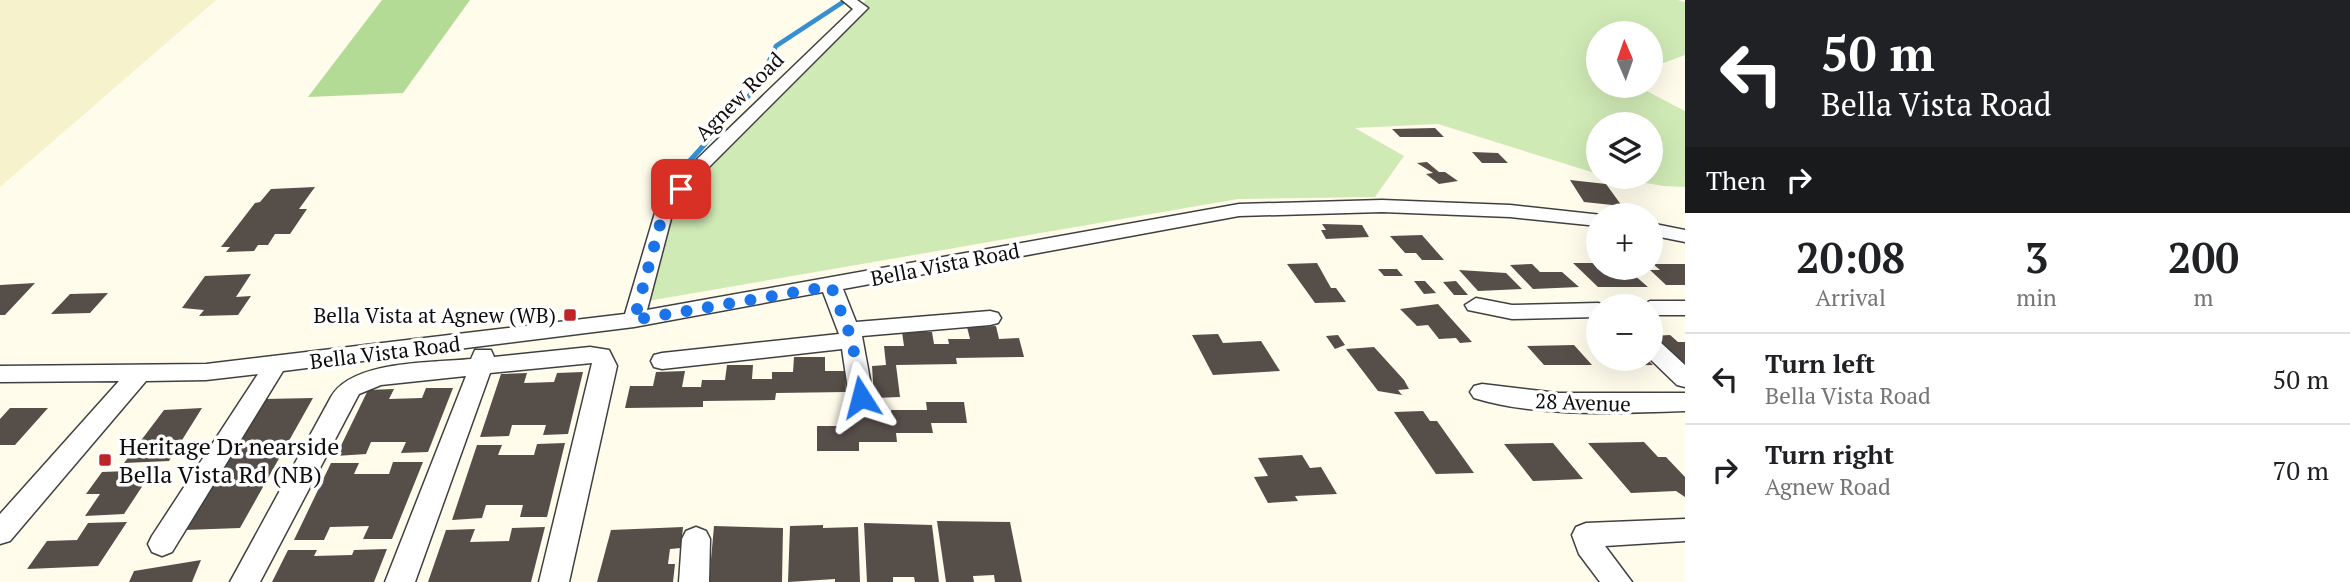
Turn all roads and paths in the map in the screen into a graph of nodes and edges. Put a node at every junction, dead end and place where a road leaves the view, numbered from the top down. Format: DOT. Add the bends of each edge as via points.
graph roads {
  1 [pos="848,0"];
  2 [pos="1586,219"];
  3 [pos="1663,232"];
  4 [pos="1685,236"];
  5 [pos="831,286"];
  6 [pos="1476,305"];
  7 [pos="1663,308"];
  8 [pos="1685,308"];
  9 [pos="1586,310"];
  10 [pos="990,318"];
  11 [pos="634,320"];
  12 [pos="850,335"];
  13 [pos="485,340"];
  14 [pos="1663,358"];
  15 [pos="662,361"];
  16 [pos="275,365"];
  17 [pos="481,366"];
  18 [pos="0,374"];
  19 [pos="138,375"];
  20 [pos="1685,379"];
  21 [pos="1482,392"];
  22 [pos="861,397"];
  23 [pos="1685,402"];
  24 [pos="1685,530"];
  25 [pos="0,533"];
  26 [pos="696,539"];
  27 [pos="162,544"];
  28 [pos="245,582"];
  29 [pos="400,582"];
  30 [pos="554,582"];
  31 [pos="694,582"];
  32 [pos="1617,582"];
  1 -- 11 [label="street, Agnew Road" via="861,8 699,167 664,210"];
  2 -- 5 [label="street, Bella Vista Road" via="1382,206 1239,210"];
  3 -- 4 [label="street"];
  5 -- 11 [label="street, Bella Vista Road"];
  5 -- 12 [label="street"];
  6 -- 9 [label="street" via="1512,312"];
  7 -- 8 [label="street"];
  10 -- 12 [label="street"];
  11 -- 13 [label="street, Bella Vista Road"];
  12 -- 15 [label="street"];
  12 -- 22 [label="street"];
  13 -- 16 [label="street, Bella Vista Road"];
  13 -- 17 [label="street"];
  14 -- 20 [label="street"];
  16 -- 19 [label="street, Bella Vista Road"];
  16 -- 27 [label="street"];
  17 -- 28 [label="street" via="377,377 351,388"];
  17 -- 29 [label="street"];
  17 -- 30 [label="street" via="590,355 601,356 605,366"];
  18 -- 19 [label="street, Bella Vista Road"];
  19 -- 25 [label="street"];
  21 -- 23 [label="street, 28 Avenue" via="1589,405"];
  24 -- 32 [label="street" via="1586,535 1589,546"];
  26 -- 31 [label="street"];
}
